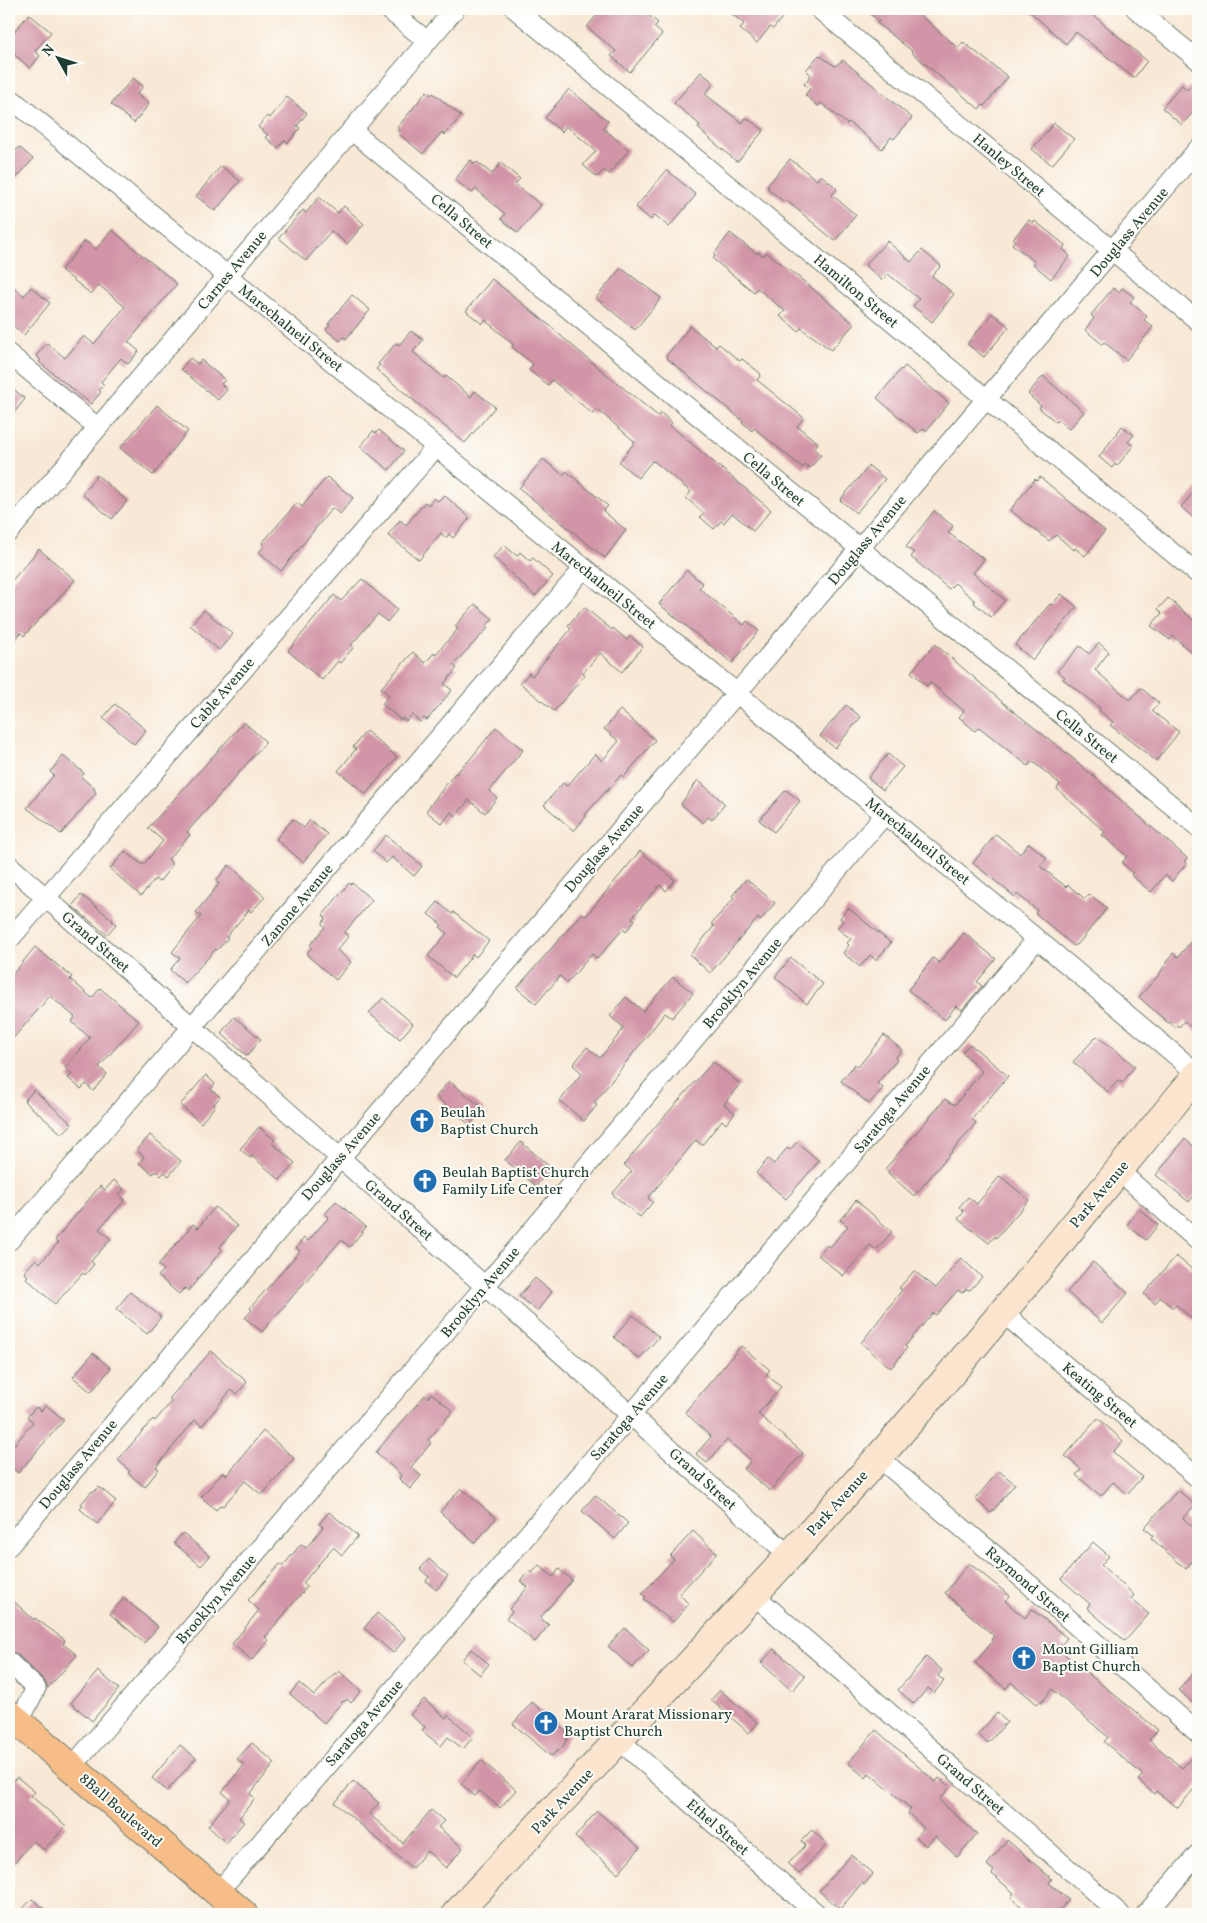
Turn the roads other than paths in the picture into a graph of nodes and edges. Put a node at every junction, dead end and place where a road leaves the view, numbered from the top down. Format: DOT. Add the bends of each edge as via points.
graph roads {
  1 [pos="388,9"];
  2 [pos="455,9"];
  3 [pos="515,9"];
  4 [pos="819,9"];
  5 [pos="1136,9"];
  6 [pos="427,41"];
  7 [pos="1198,60"];
  8 [pos="9,97"];
  9 [pos="351,130"];
  10 [pos="1198,149"];
  11 [pos="1113,252"];
  12 [pos="227,276"];
  13 [pos="1198,321"];
  14 [pos="9,354"];
  15 [pos="987,399"];
  16 [pos="97,427"];
  17 [pos="436,447"];
  18 [pos="9,532"];
  19 [pos="860,549"];
  20 [pos="584,568"];
  21 [pos="1198,574"];
  22 [pos="737,694"];
  23 [pos="885,814"];
  24 [pos="1198,827"];
  25 [pos="9,865"];
  26 [pos="45,897"];
  27 [pos="1037,939"];
  28 [pos="9,940"];
  29 [pos="192,1027"];
  30 [pos="1198,1074"];
  31 [pos="339,1158"];
  32 [pos="1118,1170"];
  33 [pos="9,1241"];
  34 [pos="1198,1241"];
  35 [pos="485,1286"];
  36 [pos="1002,1312"];
  37 [pos="631,1415"];
  38 [pos="878,1457"];
  39 [pos="1198,1478"];
  40 [pos="9,1546"];
  41 [pos="790,1556"];
  42 [pos="754,1595"];
  43 [pos="9,1662"];
  44 [pos="12,1723"];
  45 [pos="1198,1733"];
  46 [pos="619,1740"];
  47 [pos="72,1767"];
  48 [pos="1198,1854"];
  49 [pos="232,1904"];
  50 [pos="456,1914"];
  51 [pos="816,1914"];
  52 [pos="1120,1914"];
  53 [pos="1146,1914"];
  1 -- 6 [label="street"];
  2 -- 6 [label="street, Carnes Avenue"];
  3 -- 15 [label="street, Hamilton Street"];
  4 -- 11 [label="street, Hanley Street"];
  5 -- 7 [label="street"];
  6 -- 9 [label="street, Carnes Avenue"];
  8 -- 12 [label="street, Marechalneil Street"];
  9 -- 12 [label="street, Carnes Avenue"];
  9 -- 19 [label="street, Cella Street"];
  10 -- 11 [label="street, Douglass Avenue"];
  11 -- 13 [label="street, Hanley Street"];
  11 -- 15 [label="street, Douglass Avenue"];
  12 -- 16 [label="street, Carnes Avenue"];
  12 -- 17 [label="street, Marechalneil Street"];
  14 -- 16 [label="street"];
  15 -- 19 [label="street, Douglass Avenue"];
  15 -- 21 [label="street, Hamilton Street"];
  16 -- 18 [label="street, Carnes Avenue"];
  17 -- 20 [label="street, Marechalneil Street"];
  17 -- 26 [label="street, Cable Avenue"];
  19 -- 22 [label="street, Douglass Avenue"];
  19 -- 24 [label="street, Cella Street"];
  20 -- 22 [label="street, Marechalneil Street"];
  20 -- 29 [label="street, Zanone Avenue"];
  22 -- 23 [label="street, Marechalneil Street"];
  22 -- 31 [label="street, Douglass Avenue"];
  23 -- 27 [label="street, Marechalneil Street"];
  23 -- 35 [label="street, Brooklyn Avenue"];
  25 -- 26 [label="street, Grand Street"];
  26 -- 28 [label="street, Cable Avenue"];
  26 -- 29 [label="street, Grand Street"];
  27 -- 30 [label="street, Marechalneil Street"];
  27 -- 37 [label="street, Saratoga Avenue"];
  29 -- 31 [label="street, Grand Street"];
  29 -- 33 [label="street, Zanone Avenue"];
  30 -- 32 [label="main road, Park Avenue"];
  31 -- 35 [label="street, Grand Street"];
  31 -- 40 [label="street, Douglass Avenue"];
  32 -- 34 [label="street"];
  32 -- 36 [label="main road, Park Avenue"];
  35 -- 37 [label="street, Grand Street"];
  35 -- 47 [label="street, Brooklyn Avenue"];
  36 -- 38 [label="main road, Park Avenue"];
  36 -- 39 [label="street, Keating Street"];
  37 -- 41 [label="street, Grand Street"];
  37 -- 49 [label="street, Saratoga Avenue"];
  38 -- 41 [label="main road, Park Avenue"];
  38 -- 45 [label="street, Raymond Street" via="1030,1584"];
  41 -- 42 [label="main road, Park Avenue"];
  42 -- 46 [label="main road, Park Avenue"];
  42 -- 52 [label="street, Grand Street"];
  43 -- 44 [label="street" via="36,1688"];
  44 -- 47 [label="main road, 8Ball Boulevard"];
  46 -- 50 [label="main road, Park Avenue"];
  46 -- 51 [label="street, Ethel Street"];
  47 -- 49 [label="main road, 8Ball Boulevard"];
  48 -- 53 [label="street"];
}
